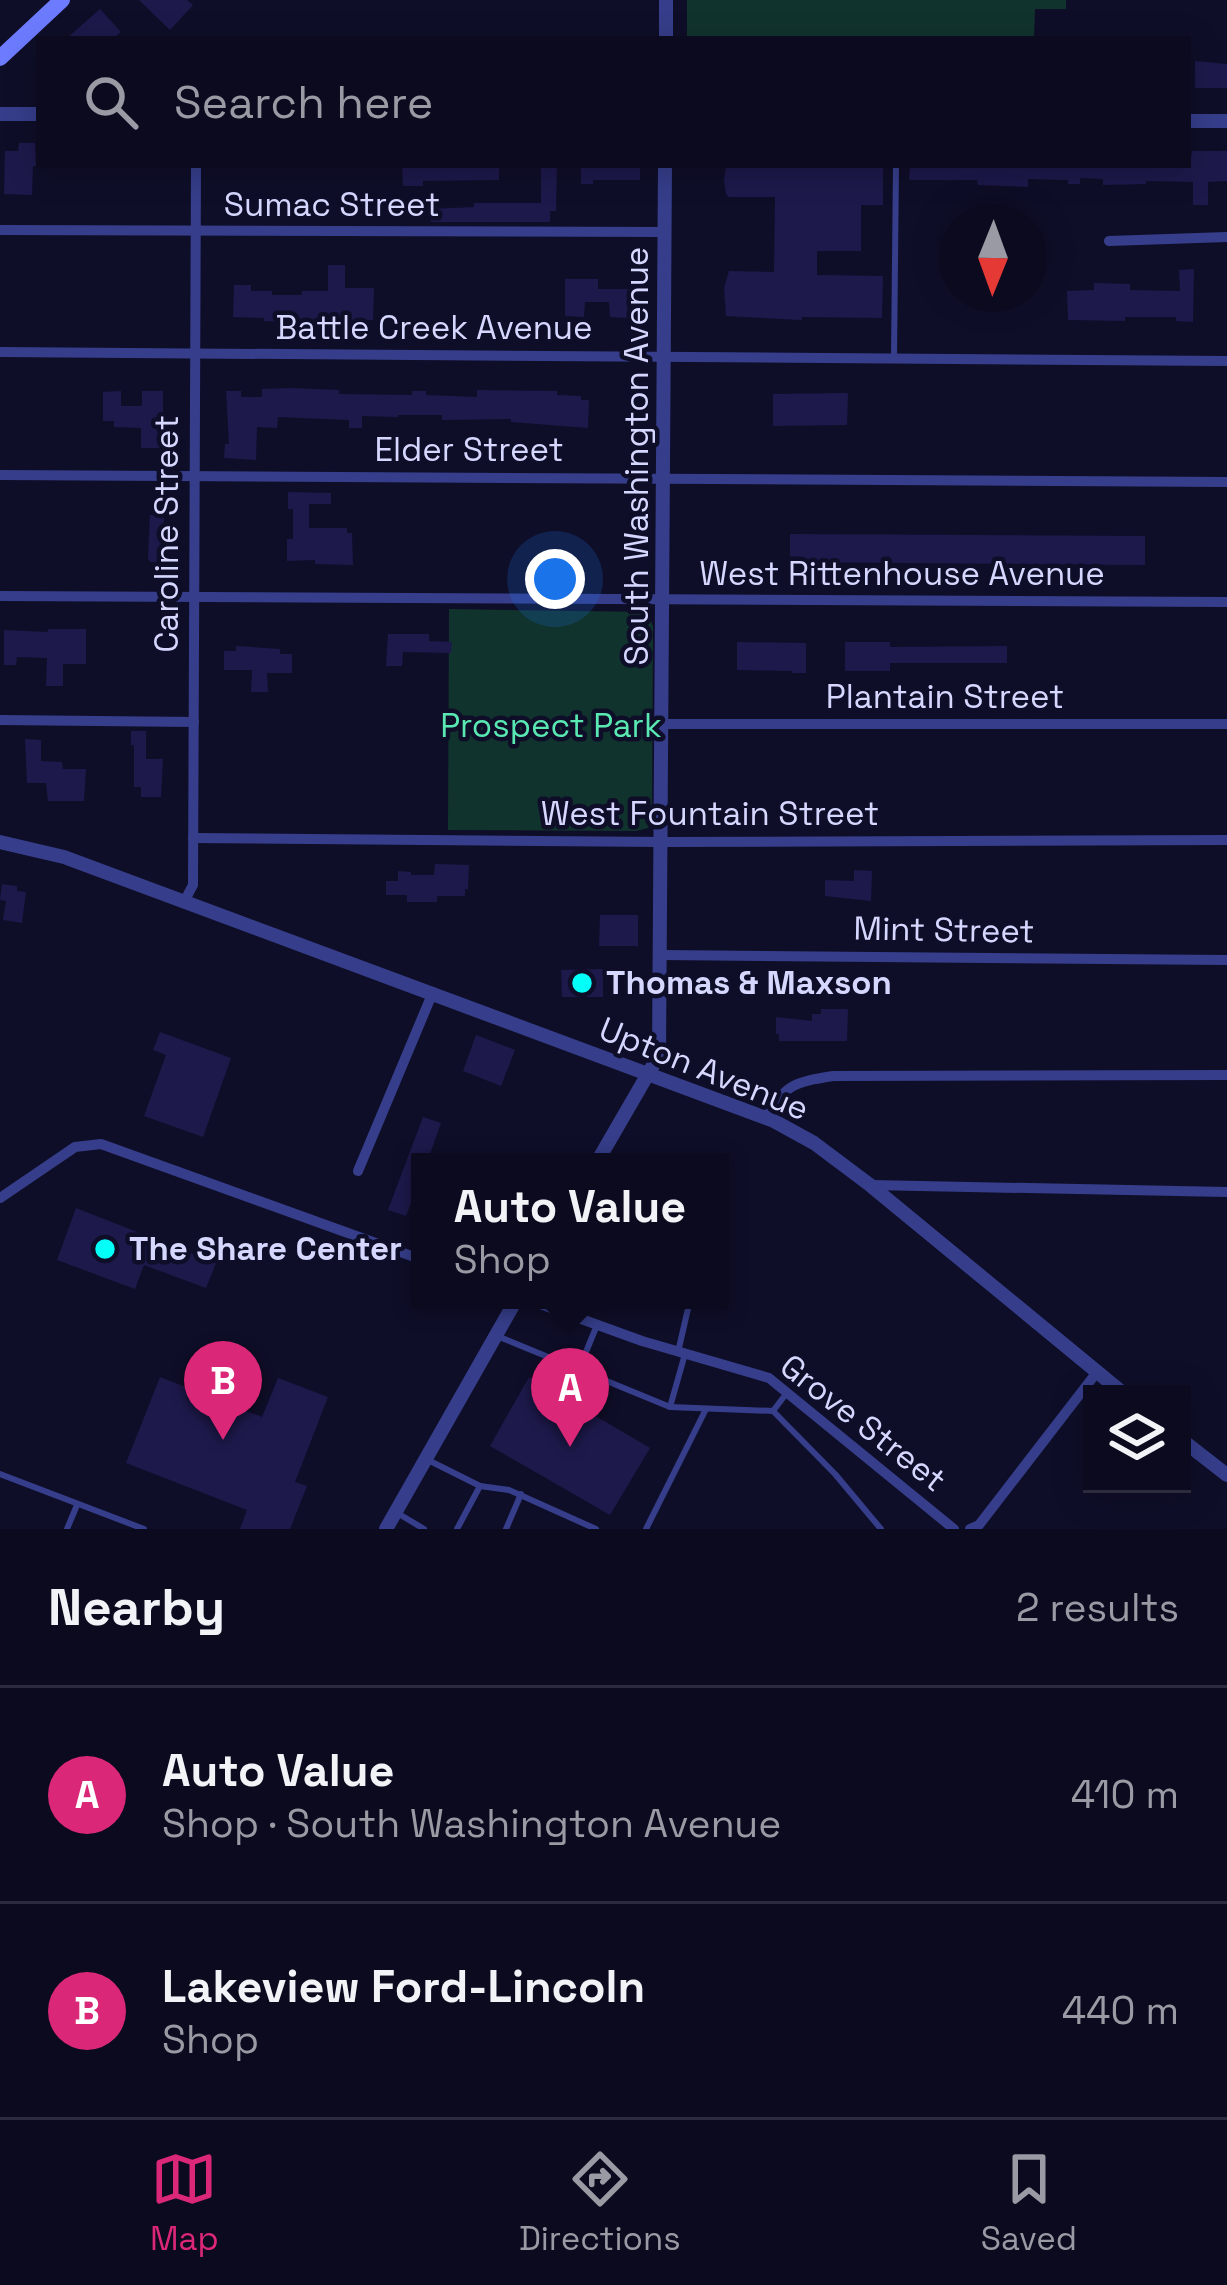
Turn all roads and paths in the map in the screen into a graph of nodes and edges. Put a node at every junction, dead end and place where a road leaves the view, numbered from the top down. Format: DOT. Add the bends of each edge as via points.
graph roads {
  1 [pos="666,0"];
  2 [pos="53,3"];
  3 [pos="666,36"];
  4 [pos="0,58"];
  5 [pos="0,114"];
  6 [pos="36,114"];
  7 [pos="1191,121"];
  8 [pos="1227,121"];
  9 [pos="196,168"];
  10 [pos="665,168"];
  11 [pos="896,168"];
  12 [pos="0,230"];
  13 [pos="195,231"];
  14 [pos="665,232"];
  15 [pos="1227,237"];
  16 [pos="1109,241"];
  17 [pos="0,352"];
  18 [pos="195,353"];
  19 [pos="664,356"];
  20 [pos="894,357"];
  21 [pos="1227,361"];
  22 [pos="0,475"];
  23 [pos="194,476"];
  24 [pos="664,477"];
  25 [pos="1227,482"];
  26 [pos="0,596"];
  27 [pos="194,598"];
  28 [pos="663,601"];
  29 [pos="1227,602"];
  30 [pos="0,720"];
  31 [pos="194,722"];
  32 [pos="662,724"];
  33 [pos="1227,724"];
  34 [pos="193,838"];
  35 [pos="1227,840"];
  36 [pos="0,842"];
  37 [pos="662,842"];
  38 [pos="184,900"];
  39 [pos="661,955"];
  40 [pos="1227,960"];
  41 [pos="433,992"];
  42 [pos="649,1072"];
  43 [pos="1227,1075"];
  44 [pos="766,1118"];
  45 [pos="602,1153"];
  46 [pos="358,1172"];
  47 [pos="870,1185"];
  48 [pos="1227,1192"];
  49 [pos="0,1198"];
  50 [pos="411,1256"];
  51 [pos="511,1309"];
  52 [pos="554,1309"];
  53 [pos="584,1309"];
  54 [pos="688,1309"];
  55 [pos="579,1318"];
  56 [pos="597,1325"];
  57 [pos="496,1335"];
  58 [pos="681,1353"];
  59 [pos="579,1369"];
  60 [pos="1097,1372"];
  61 [pos="1113,1385"];
  62 [pos="788,1391"];
  63 [pos="670,1407"];
  64 [pos="706,1409"];
  65 [pos="773,1411"];
  66 [pos="1191,1447"];
  67 [pos="424,1459"];
  68 [pos="0,1474"];
  69 [pos="1227,1475"];
  70 [pos="480,1486"];
  71 [pos="521,1494"];
  72 [pos="77,1503"];
  73 [pos="396,1513"];
  74 [pos="67,1529"];
  75 [pos="144,1529"];
  76 [pos="386,1529"];
  77 [pos="424,1529"];
  78 [pos="458,1529"];
  79 [pos="506,1529"];
  80 [pos="596,1529"];
  81 [pos="646,1529"];
  82 [pos="881,1529"];
  83 [pos="954,1529"];
  84 [pos="970,1529"];
  1 -- 3 [label="street"];
  2 -- 4 [label="main road"];
  5 -- 6 [label="street"];
  7 -- 8 [label="street"];
  9 -- 13 [label="street, Caroline Street"];
  10 -- 14 [label="street, South Washington Avenue"];
  11 -- 20 [label="lane"];
  12 -- 13 [label="street, Sumac Street"];
  13 -- 14 [label="street, Sumac Street"];
  13 -- 18 [label="street, Caroline Street"];
  14 -- 19 [label="street, South Washington Avenue"];
  15 -- 16 [label="street"];
  17 -- 18 [label="street, Battle Creek Avenue"];
  18 -- 19 [label="street, Battle Creek Avenue"];
  18 -- 23 [label="street, Caroline Street"];
  19 -- 20 [label="street, Battle Creek Avenue"];
  19 -- 24 [label="street, South Washington Avenue"];
  20 -- 21 [label="street, Battle Creek Avenue"];
  22 -- 23 [label="street, Elder Street"];
  23 -- 24 [label="street, Elder Street"];
  23 -- 27 [label="street, Caroline Street"];
  24 -- 25 [label="street, Elder Street"];
  24 -- 28 [label="street, South Washington Avenue"];
  26 -- 27 [label="street, West Rittenhouse Avenue"];
  27 -- 28 [label="street, West Rittenhouse Avenue"];
  27 -- 31 [label="street, Caroline Street"];
  28 -- 29 [label="street, West Rittenhouse Avenue"];
  28 -- 32 [label="street, South Washington Avenue"];
  30 -- 31 [label="street"];
  31 -- 34 [label="street, Caroline Street"];
  32 -- 33 [label="street, Plantain Street"];
  32 -- 37 [label="street, South Washington Avenue"];
  34 -- 37 [label="street, West Fountain Street"];
  34 -- 38 [label="street, Caroline Street" via="193,886"];
  35 -- 37 [label="street, West Fountain Street"];
  36 -- 38 [label="street, Upton Avenue"];
  37 -- 39 [label="street, South Washington Avenue"];
  38 -- 41 [label="street, Upton Avenue"];
  39 -- 40 [label="street, Mint Street"];
  39 -- 42 [label="street, South Washington Avenue" via="659,1055"];
  41 -- 42 [label="street, Upton Avenue"];
  41 -- 46 [label="street"];
  42 -- 44 [label="street, Upton Avenue"];
  42 -- 45 [label="street, South Washington Avenue"];
  43 -- 44 [label="street" via="833,1076 785,1089"];
  44 -- 47 [label="street, Upton Avenue"];
  47 -- 48 [label="street"];
  47 -- 60 [label="street, Upton Avenue"];
  49 -- 50 [label="street" via="75,1148 115,1147"];
  51 -- 57 [label="street"];
  52 -- 55 [label="street, Grove Street"];
  53 -- 55 [label="lane"];
  54 -- 58 [label="lane"];
  55 -- 56 [label="street, Grove Street"];
  56 -- 58 [label="street, Grove Street"];
  56 -- 59 [label="lane"];
  57 -- 59 [label="lane"];
  57 -- 67 [label="street"];
  58 -- 62 [label="street, Grove Street" via="749,1370"];
  58 -- 63 [label="lane"];
  59 -- 63 [label="lane"];
  60 -- 61 [label="street, Upton Avenue"];
  60 -- 84 [label="street"];
  62 -- 65 [label="lane"];
  62 -- 83 [label="street, Grove Street"];
  63 -- 64 [label="lane"];
  64 -- 65 [label="lane"];
  64 -- 81 [label="lane"];
  65 -- 82 [label="lane"];
  66 -- 69 [label="street"];
  67 -- 70 [label="lane"];
  67 -- 73 [label="street"];
  68 -- 72 [label="lane"];
  70 -- 71 [label="lane"];
  70 -- 78 [label="lane"];
  71 -- 79 [label="lane"];
  71 -- 80 [label="lane"];
  72 -- 74 [label="lane"];
  72 -- 75 [label="lane"];
  73 -- 76 [label="street"];
  73 -- 77 [label="lane"];
}
